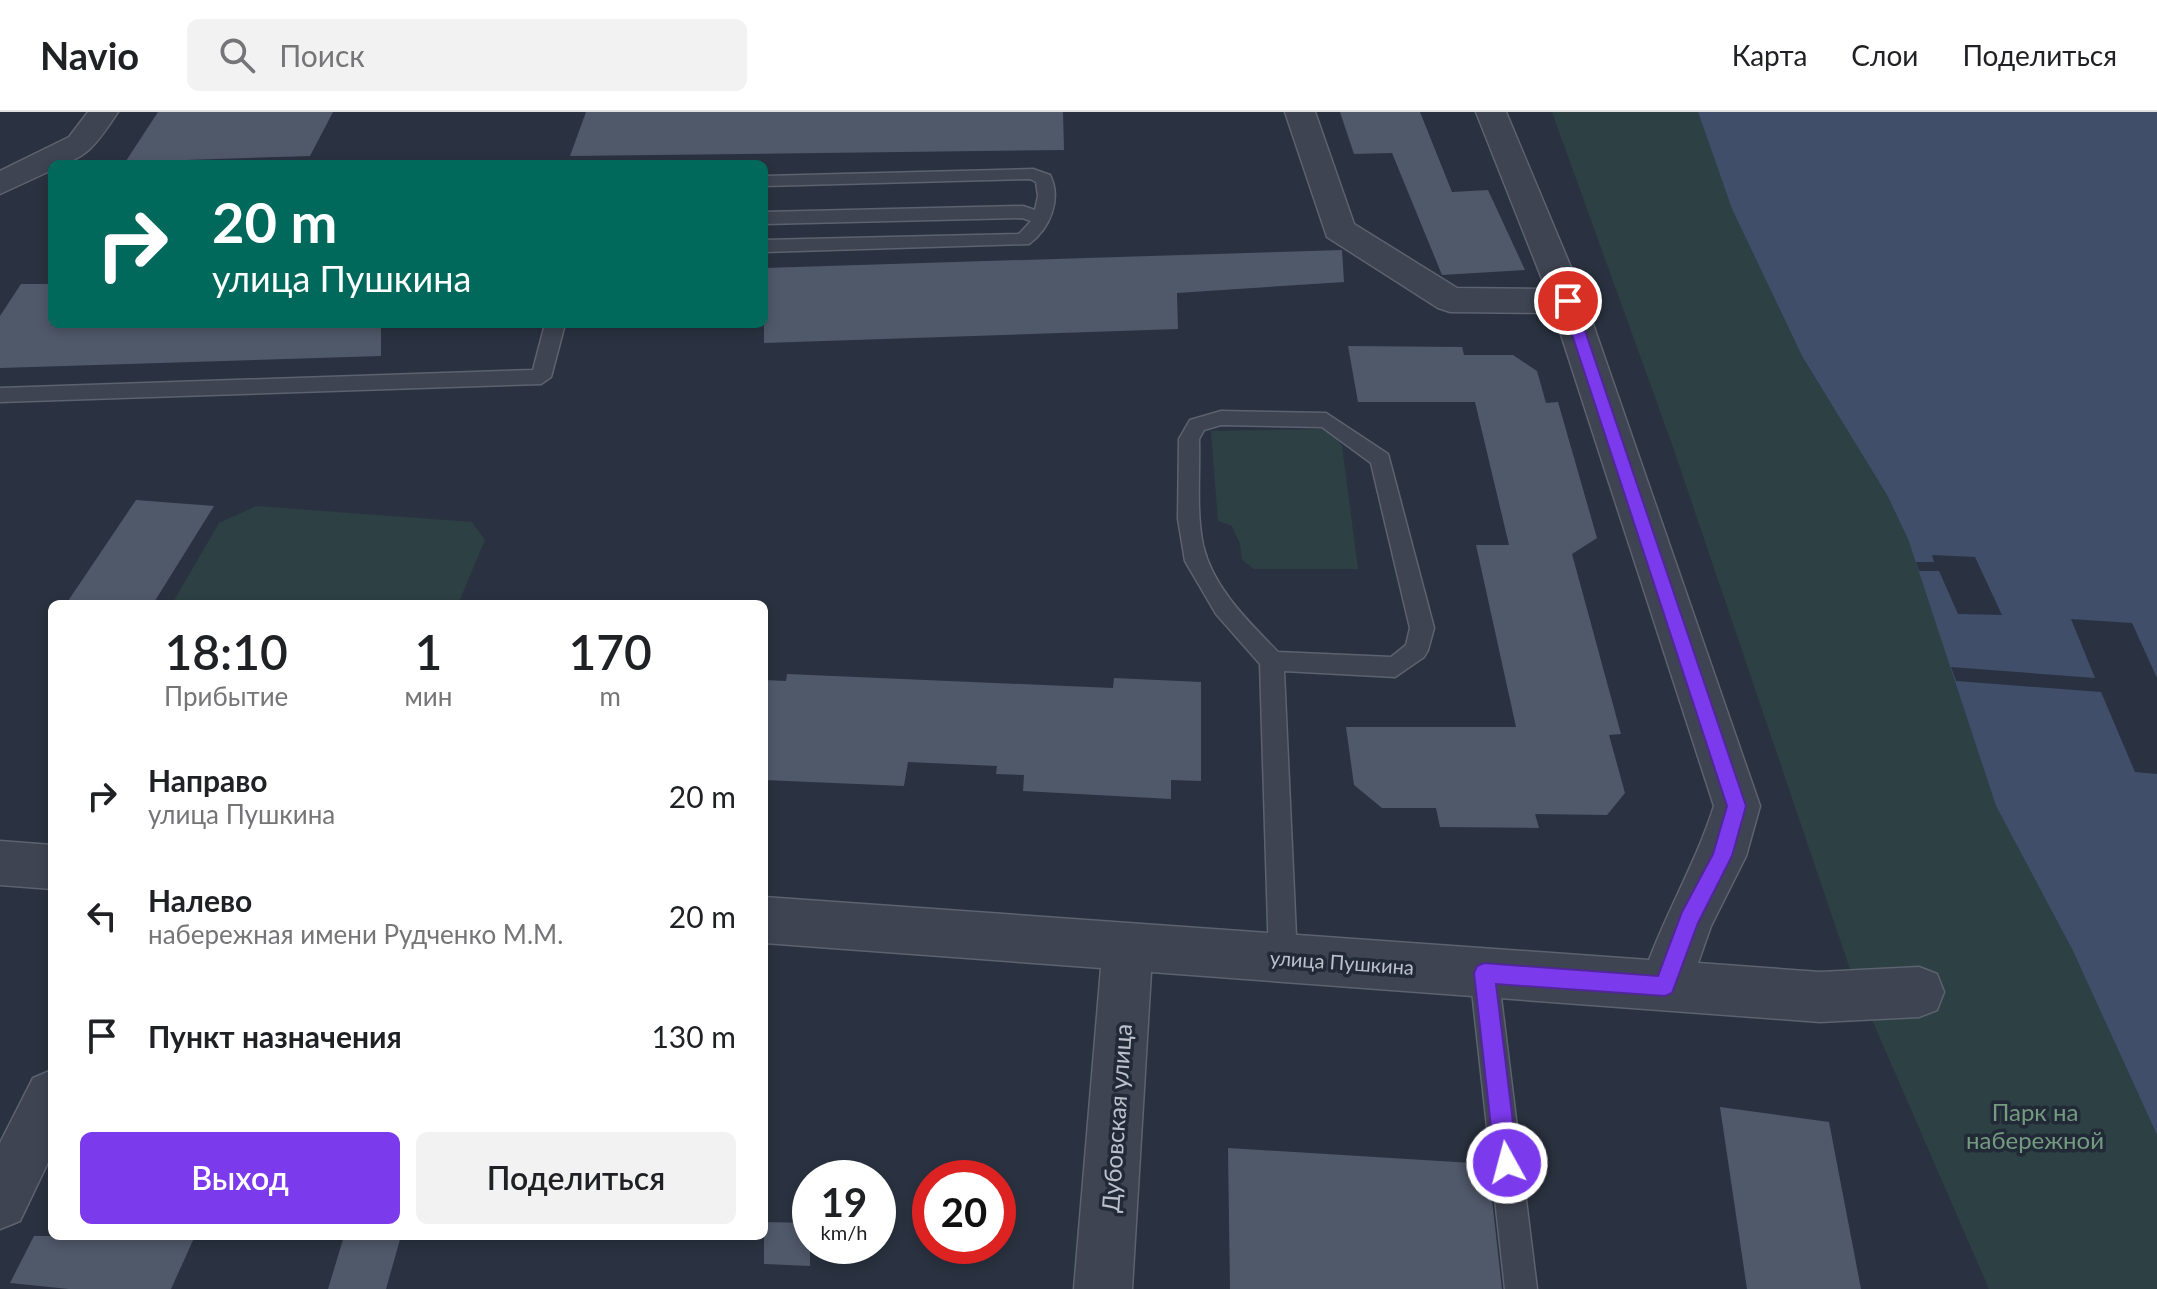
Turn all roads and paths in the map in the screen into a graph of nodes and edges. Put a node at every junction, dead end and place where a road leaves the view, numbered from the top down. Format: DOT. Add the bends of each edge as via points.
graph roads {
  1 [pos="103,112"];
  2 [pos="1300,112"];
  3 [pos="1491,112"];
  4 [pos="768,181"];
  5 [pos="0,184"];
  6 [pos="768,218"];
  7 [pos="1042,218"];
  8 [pos="768,246"];
  9 [pos="1568,301"];
  10 [pos="554,328"];
  11 [pos="0,395"];
  12 [pos="1272,661"];
  13 [pos="0,863"];
  14 [pos="48,867"];
  15 [pos="768,920"];
  16 [pos="1128,947"];
  17 [pos="1283,958"];
  18 [pos="1484,973"];
  19 [pos="1665,986"];
  20 [pos="1919,992"];
  21 [pos="48,1105"];
  22 [pos="0,1201"];
  23 [pos="1103,1289"];
  24 [pos="1521,1289"];
  1 -- 5 [label="street" via="80,144"];
  2 -- 9 [label="street" via="1339,230 1450,300"];
  3 -- 9 [label="street"];
  4 -- 7 [label="lane" via="1033,174 1044,179"];
  6 -- 7 [label="lane" via="1023,212"];
  7 -- 8 [label="lane" via="1023,240"];
  9 -- 19 [label="street" via="1737,806 1722,856 1689,919"];
  10 -- 11 [label="lane" via="541,377"];
  12 -- 12 [label="lane" via="1395,667 1416,650 1422,628 1381,459 1326,420 1221,418 1197,425 1189,439 1192,546 1210,586 1235,622"];
  12 -- 17 [label="lane"];
  13 -- 14 [label="street"];
  15 -- 16 [label="street, улица Пушкина"];
  16 -- 17 [label="street, улица Пушкина"];
  16 -- 23 [label="street, Дубовская улица"];
  17 -- 18 [label="street, улица Пушкина"];
  18 -- 19 [label="street, улица Пушкина"];
  18 -- 24 [label="lane"];
  19 -- 20 [label="street, улица Пушкина" via="1820,997"];
  21 -- 22 [label="street"];
}
